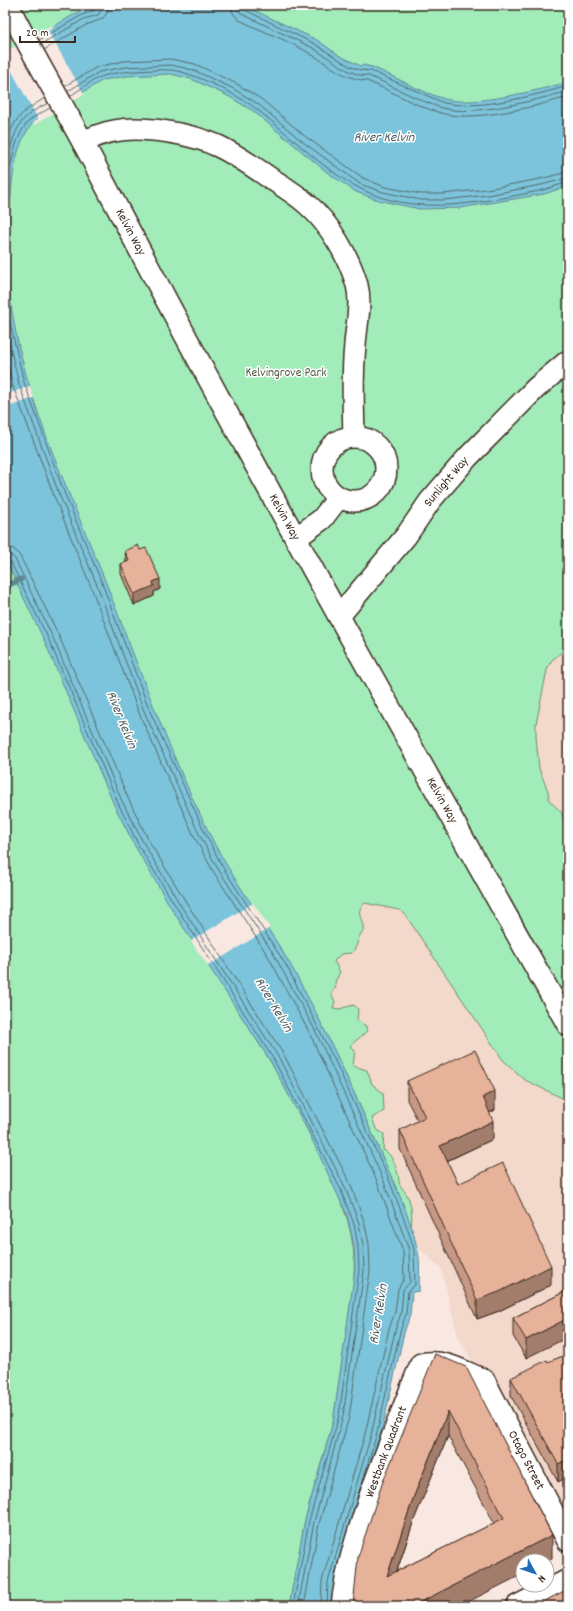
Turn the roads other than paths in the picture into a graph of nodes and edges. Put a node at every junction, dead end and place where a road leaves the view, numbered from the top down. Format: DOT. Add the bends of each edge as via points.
graph roads {
  1 [pos="12,14"];
  2 [pos="83,142"];
  3 [pos="568,362"];
  4 [pos="354,436"];
  5 [pos="339,497"];
  6 [pos="296,538"];
  7 [pos="339,616"];
  8 [pos="568,1025"];
  9 [pos="484,1380"];
  10 [pos="568,1541"];
  11 [pos="568,1580"];
  12 [pos="342,1606"];
  13 [pos="517,1606"];
  1 -- 2 [label="street, Kelvin Way"];
  2 -- 4 [label="street" via="124,129 165,132 196,138 238,157 290,191 316,213 350,265 358,287"];
  2 -- 6 [label="street, Kelvin Way" via="184,336"];
  3 -- 7 [label="street, Sunlight Way" via="536,388 468,456"];
  4 -- 5 [label="street" via="334,443 323,461 322,472 325,482"];
  4 -- 5 [label="street" via="364,438 382,450 386,466 384,482 379,490 360,501 349,501"];
  5 -- 6 [label="street" via="322,519"];
  6 -- 7 [label="street, Kelvin Way"];
  7 -- 8 [label="street, Kelvin Way"];
  9 -- 10 [label="street, Otago Street"];
  9 -- 12 [label="street, Westbank Quadrant" via="447,1364 421,1364 394,1430 353,1548"];
  11 -- 13 [label="street"];
}
